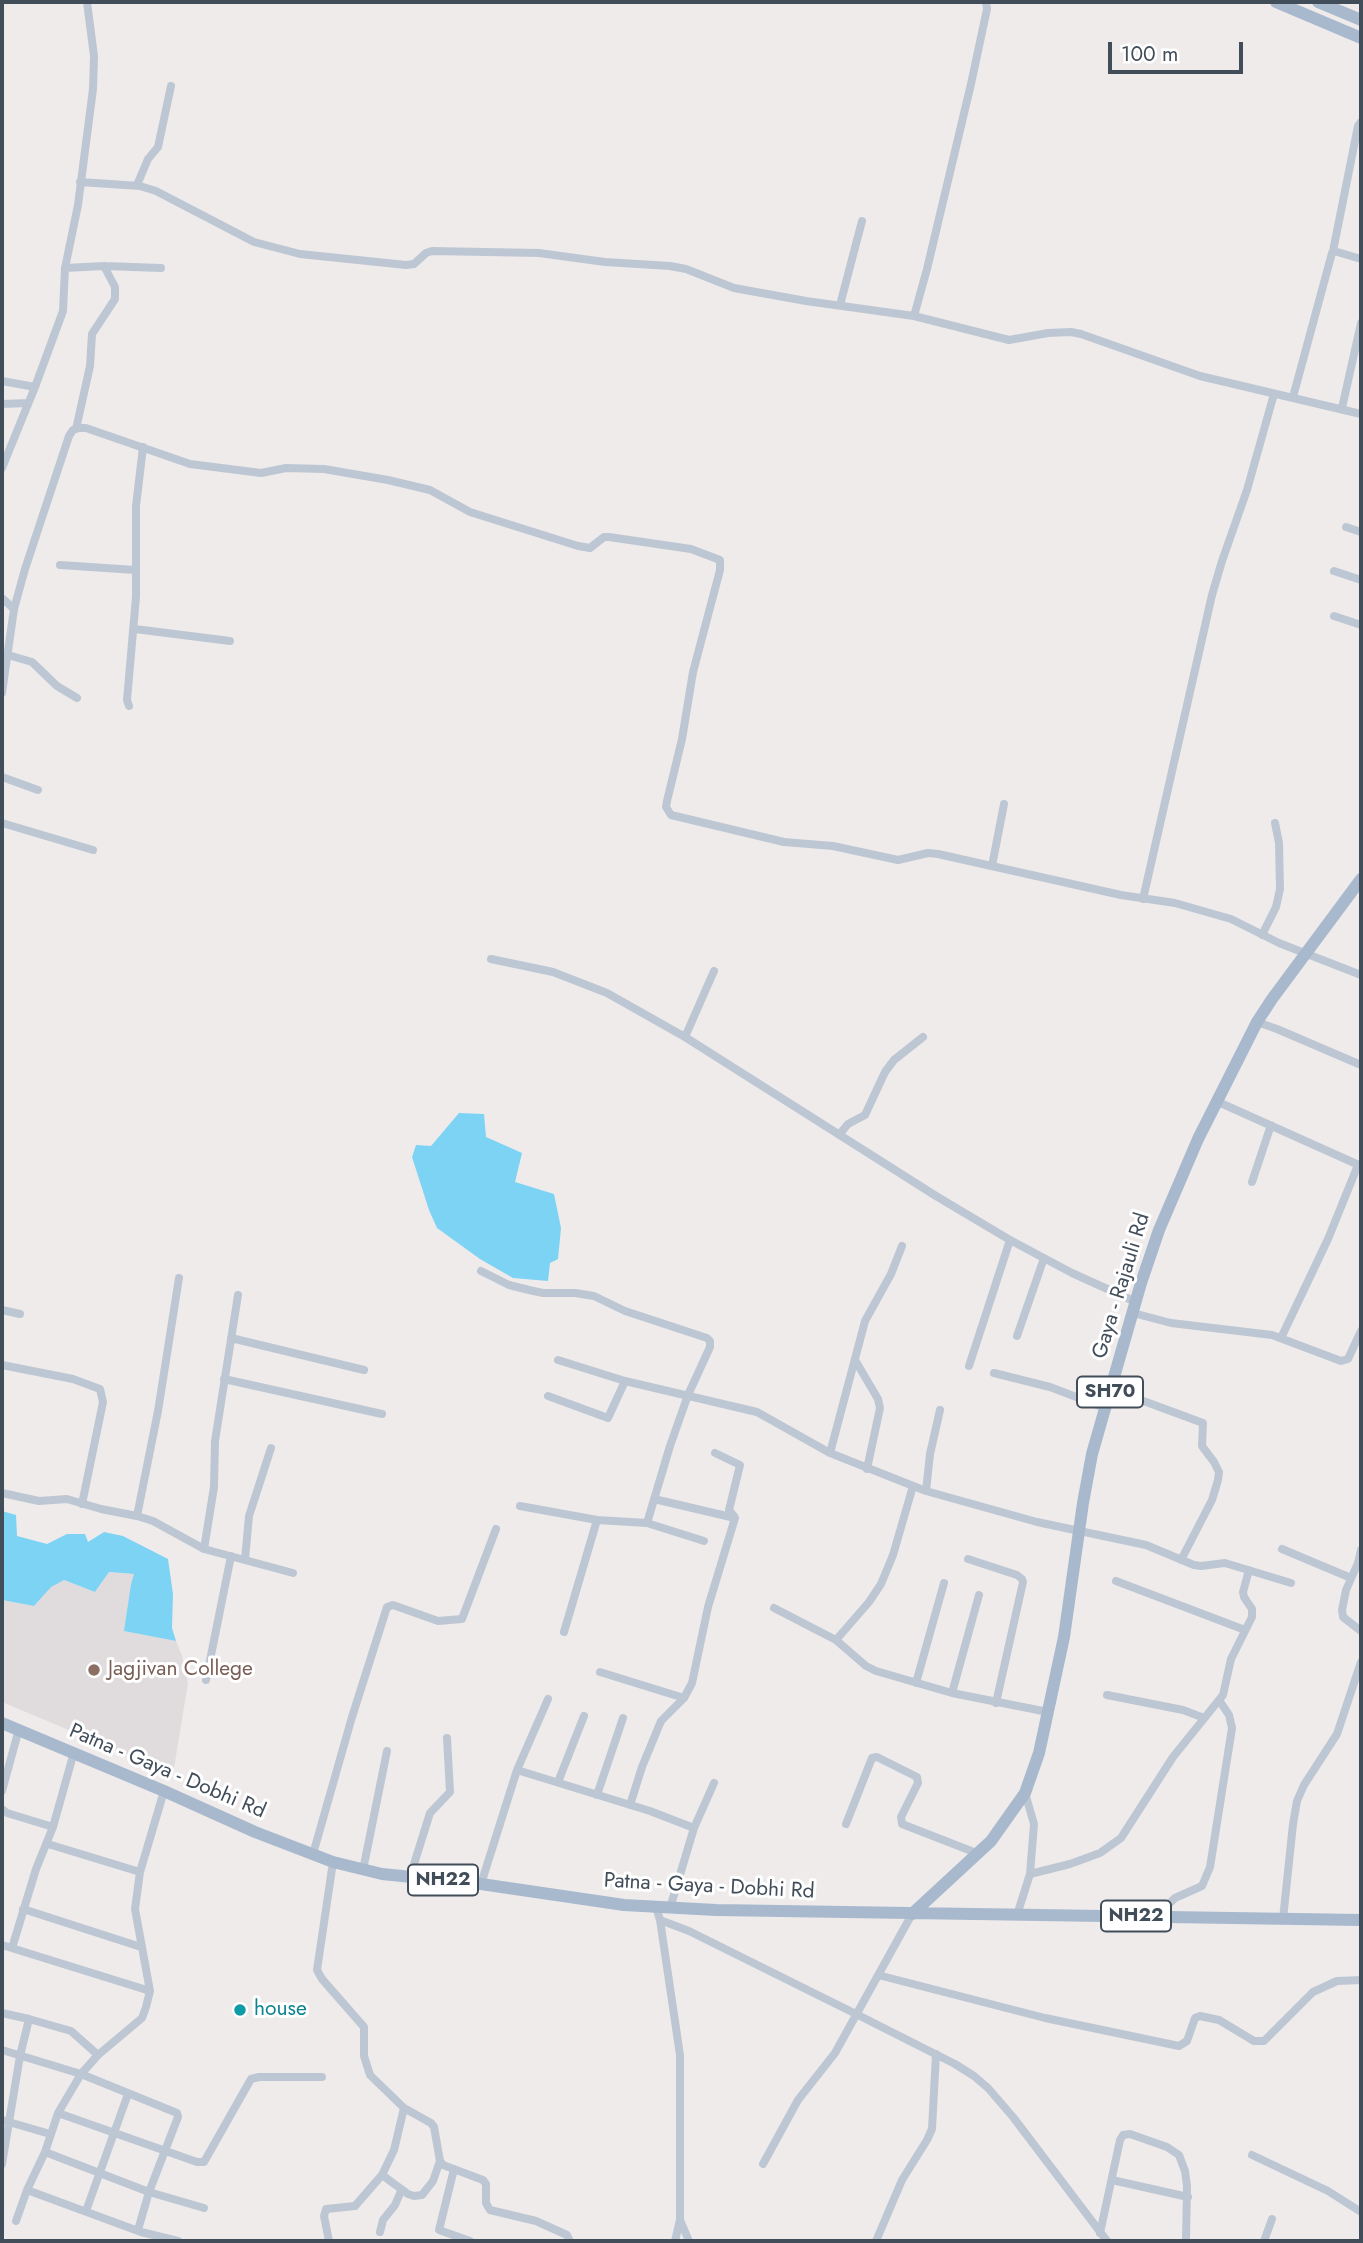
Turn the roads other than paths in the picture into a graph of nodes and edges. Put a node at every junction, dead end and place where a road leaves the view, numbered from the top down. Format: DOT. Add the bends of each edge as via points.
graph roads {
  1 [pos="88,2"];
  2 [pos="986,2"];
  3 [pos="1276,2"];
  4 [pos="1318,2"];
  5 [pos="1361,20"];
  6 [pos="1361,38"];
  7 [pos="171,86"];
  8 [pos="1361,122"];
  9 [pos="80,183"];
  10 [pos="137,185"];
  11 [pos="862,221"];
  12 [pos="1333,251"];
  13 [pos="1361,259"];
  14 [pos="104,266"];
  15 [pos="65,268"];
  16 [pos="161,268"];
  17 [pos="840,304"];
  18 [pos="914,316"];
  19 [pos="1361,323"];
  20 [pos="2,381"];
  21 [pos="36,387"];
  22 [pos="1274,394"];
  23 [pos="1293,397"];
  24 [pos="28,403"];
  25 [pos="2,404"];
  26 [pos="1342,408"];
  27 [pos="1361,414"];
  28 [pos="76,429"];
  29 [pos="143,447"];
  30 [pos="2,468"];
  31 [pos="1346,527"];
  32 [pos="1361,532"];
  33 [pos="60,565"];
  34 [pos="135,570"];
  35 [pos="1334,571"];
  36 [pos="1361,580"];
  37 [pos="2,598"];
  38 [pos="14,609"];
  39 [pos="1334,616"];
  40 [pos="1361,625"];
  41 [pos="135,629"];
  42 [pos="230,641"];
  43 [pos="8,655"];
  44 [pos="2,693"];
  45 [pos="77,698"];
  46 [pos="129,706"];
  47 [pos="2,777"];
  48 [pos="38,790"];
  49 [pos="1004,804"];
  50 [pos="2,823"];
  51 [pos="1275,823"];
  52 [pos="93,850"];
  53 [pos="992,866"];
  54 [pos="1361,878"];
  55 [pos="1143,899"];
  56 [pos="1262,935"];
  57 [pos="1306,954"];
  58 [pos="491,959"];
  59 [pos="714,971"];
  60 [pos="1361,975"];
  61 [pos="1257,1022"];
  62 [pos="685,1037"];
  63 [pos="923,1037"];
  64 [pos="1361,1065"];
  65 [pos="1216,1101"];
  66 [pos="1271,1125"];
  67 [pos="839,1135"];
  68 [pos="1360,1166"];
  69 [pos="1252,1182"];
  70 [pos="1010,1240"];
  71 [pos="902,1246"];
  72 [pos="1044,1258"];
  73 [pos="481,1271"];
  74 [pos="179,1278"];
  75 [pos="238,1295"];
  76 [pos="1134,1307"];
  77 [pos="2,1310"];
  78 [pos="20,1314"];
  79 [pos="1361,1331"];
  80 [pos="1017,1336"];
  81 [pos="231,1338"];
  82 [pos="1281,1338"];
  83 [pos="558,1360"];
  84 [pos="855,1360"];
  85 [pos="2,1365"];
  86 [pos="969,1366"];
  87 [pos="364,1370"];
  88 [pos="994,1373"];
  89 [pos="224,1379"];
  90 [pos="625,1381"];
  91 [pos="1111,1389"];
  92 [pos="688,1395"];
  93 [pos="548,1396"];
  94 [pos="1105,1408"];
  95 [pos="940,1410"];
  96 [pos="382,1414"];
  97 [pos="271,1448"];
  98 [pos="715,1453"];
  99 [pos="830,1453"];
  100 [pos="867,1469"];
  101 [pos="913,1486"];
  102 [pos="926,1491"];
  103 [pos="2,1493"];
  104 [pos="654,1499"];
  105 [pos="82,1504"];
  106 [pos="520,1506"];
  107 [pos="137,1516"];
  108 [pos="734,1516"];
  109 [pos="597,1520"];
  110 [pos="647,1523"];
  111 [pos="496,1529"];
  112 [pos="1079,1531"];
  113 [pos="704,1541"];
  114 [pos="204,1549"];
  115 [pos="1282,1549"];
  116 [pos="1361,1550"];
  117 [pos="231,1556"];
  118 [pos="968,1559"];
  119 [pos="245,1560"];
  120 [pos="1181,1560"];
  121 [pos="1360,1564"];
  122 [pos="1249,1570"];
  123 [pos="293,1573"];
  124 [pos="1351,1578"];
  125 [pos="1116,1581"];
  126 [pos="944,1583"];
  127 [pos="1291,1583"];
  128 [pos="979,1595"];
  129 [pos="774,1608"];
  130 [pos="1245,1630"];
  131 [pos="564,1632"];
  132 [pos="1361,1632"];
  133 [pos="836,1640"];
  134 [pos="1361,1662"];
  135 [pos="600,1672"];
  136 [pos="206,1680"];
  137 [pos="916,1683"];
  138 [pos="952,1693"];
  139 [pos="1107,1695"];
  140 [pos="684,1698"];
  141 [pos="548,1699"];
  142 [pos="1219,1700"];
  143 [pos="996,1703"];
  144 [pos="1048,1712"];
  145 [pos="584,1716"];
  146 [pos="623,1718"];
  147 [pos="1204,1718"];
  148 [pos="2,1723"];
  149 [pos="19,1729"];
  150 [pos="447,1738"];
  151 [pos="387,1751"];
  152 [pos="74,1752"];
  153 [pos="517,1770"];
  154 [pos="558,1782"];
  155 [pos="714,1783"];
  156 [pos="2,1791"];
  157 [pos="164,1791"];
  158 [pos="1026,1793"];
  159 [pos="597,1795"];
  160 [pos="630,1805"];
  161 [pos="2,1809"];
  162 [pos="846,1824"];
  163 [pos="53,1827"];
  164 [pos="694,1828"];
  165 [pos="48,1844"];
  166 [pos="313,1854"];
  167 [pos="979,1854"];
  168 [pos="333,1862"];
  169 [pos="363,1870"];
  170 [pos="140,1872"];
  171 [pos="1030,1874"];
  172 [pos="410,1877"];
  173 [pos="481,1884"];
  174 [pos="670,1908"];
  175 [pos="23,1909"];
  176 [pos="658,1913"];
  177 [pos="912,1914"];
  178 [pos="1017,1915"];
  179 [pos="1156,1916"];
  180 [pos="1283,1919"];
  181 [pos="1361,1920"];
  182 [pos="2,1945"];
  183 [pos="141,1947"];
  184 [pos="12,1948"];
  185 [pos="878,1975"];
  186 [pos="1361,1980"];
  187 [pos="149,1991"];
  188 [pos="2,2013"];
  189 [pos="856,2014"];
  190 [pos="29,2019"];
  191 [pos="2,2050"];
  192 [pos="936,2054"];
  193 [pos="98,2055"];
  194 [pos="20,2056"];
  195 [pos="81,2074"];
  196 [pos="321,2077"];
  197 [pos="128,2094"];
  198 [pos="404,2108"];
  199 [pos="58,2113"];
  200 [pos="5,2121"];
  201 [pos="114,2133"];
  202 [pos="50,2134"];
  203 [pos="165,2150"];
  204 [pos="45,2152"];
  205 [pos="1252,2155"];
  206 [pos="440,2161"];
  207 [pos="2,2164"];
  208 [pos="763,2164"];
  209 [pos="454,2169"];
  210 [pos="100,2173"];
  211 [pos="382,2175"];
  212 [pos="1112,2180"];
  213 [pos="27,2190"];
  214 [pos="401,2190"];
  215 [pos="149,2192"];
  216 [pos="1188,2197"];
  217 [pos="204,2208"];
  218 [pos="86,2211"];
  219 [pos="1361,2212"];
  220 [pos="1272,2219"];
  221 [pos="680,2220"];
  222 [pos="16,2221"];
  223 [pos="138,2230"];
  224 [pos="380,2232"];
  225 [pos="1100,2233"];
  226 [pos="178,2241"];
  227 [pos="329,2241"];
  228 [pos="468,2241"];
  229 [pos="570,2241"];
  230 [pos="675,2241"];
  231 [pos="689,2241"];
  232 [pos="876,2241"];
  233 [pos="1107,2241"];
  234 [pos="1186,2241"];
  235 [pos="1264,2241"];
  1 -- 9 [label="street" via="93,89"];
  2 -- 18 [label="street"];
  3 -- 6 [label="main road"];
  4 -- 5 [label="main road"];
  7 -- 10 [label="street" via="158,147"];
  8 -- 12 [label="street"];
  9 -- 10 [label="street"];
  9 -- 15 [label="street"];
  10 -- 17 [label="street" via="254,242 300,254 407,265 432,251 539,253 670,266 734,288"];
  11 -- 17 [label="street"];
  12 -- 13 [label="street"];
  12 -- 23 [label="street"];
  14 -- 15 [label="street"];
  14 -- 16 [label="street"];
  14 -- 28 [label="street" via="115,287 115,299 92,334"];
  15 -- 21 [label="street" via="62,311"];
  17 -- 18 [label="street"];
  18 -- 22 [label="street" via="1009,340 1048,333 1081,334 1171,367"];
  19 -- 26 [label="street"];
  20 -- 21 [label="street"];
  21 -- 24 [label="street"];
  22 -- 23 [label="street"];
  22 -- 55 [label="street" via="1213,595"];
  23 -- 26 [label="street"];
  24 -- 25 [label="street"];
  24 -- 30 [label="street"];
  26 -- 27 [label="street"];
  28 -- 29 [label="street" via="86,428"];
  28 -- 38 [label="street" via="69,436"];
  29 -- 34 [label="street"];
  29 -- 53 [label="street" via="190,464 239,471 324,469 399,482 430,490 470,512 578,546 590,548 609,537 713,556 720,560 720,570 693,672 668,812 784,842 833,846 898,860 938,854"];
  31 -- 32 [label="street"];
  33 -- 34 [label="street"];
  34 -- 41 [label="street"];
  35 -- 36 [label="street"];
  37 -- 38 [label="street"];
  38 -- 43 [label="street"];
  39 -- 40 [label="street"];
  41 -- 42 [label="street"];
  41 -- 46 [label="street"];
  43 -- 44 [label="street"];
  43 -- 45 [label="street" via="32,662"];
  47 -- 48 [label="street"];
  49 -- 53 [label="street"];
  50 -- 52 [label="street"];
  51 -- 56 [label="street" via="1280,889"];
  53 -- 55 [label="street"];
  54 -- 57 [label="main road, Gaya - Rajauli Rd / SH70"];
  55 -- 56 [label="street" via="1221,916"];
  56 -- 57 [label="street"];
  57 -- 60 [label="street"];
  57 -- 61 [label="main road, Gaya - Rajauli Rd / SH70"];
  58 -- 62 [label="street" via="553,972 597,989"];
  59 -- 62 [label="street"];
  61 -- 64 [label="street"];
  61 -- 65 [label="main road, Gaya - Rajauli Rd / SH70"];
  62 -- 67 [label="street"];
  63 -- 67 [label="street" via="894,1060 864,1115"];
  65 -- 66 [label="street"];
  65 -- 76 [label="main road, Gaya - Rajauli Rd / SH70" via="1168,1206"];
  66 -- 68 [label="street"];
  66 -- 69 [label="street"];
  67 -- 70 [label="street"];
  68 -- 82 [label="street"];
  70 -- 72 [label="street"];
  70 -- 86 [label="street"];
  71 -- 84 [label="street" via="869,1312"];
  72 -- 76 [label="street"];
  72 -- 80 [label="street"];
  73 -- 92 [label="street" via="509,1285 543,1293 594,1296 707,1338 710,1347"];
  74 -- 107 [label="street"];
  75 -- 81 [label="street"];
  76 -- 82 [label="street" via="1171,1323"];
  76 -- 91 [label="main road, Gaya - Rajauli Rd / SH70"];
  77 -- 78 [label="street"];
  79 -- 82 [label="street" via="1345,1361"];
  81 -- 87 [label="street"];
  81 -- 89 [label="street"];
  83 -- 90 [label="street"];
  84 -- 99 [label="street"];
  84 -- 100 [label="street" via="880,1408"];
  85 -- 105 [label="street" via="100,1389 103,1402"];
  88 -- 94 [label="street"];
  89 -- 96 [label="street"];
  89 -- 114 [label="street"];
  90 -- 92 [label="street"];
  90 -- 93 [label="street" via="608,1418"];
  91 -- 94 [label="main road, Gaya - Rajauli Rd / SH70"];
  91 -- 120 [label="street" via="1203,1423 1202,1446 1219,1472 1218,1480"];
  92 -- 99 [label="street" via="757,1412"];
  92 -- 104 [label="street"];
  94 -- 112 [label="main road, Gaya - Rajauli Rd / SH70"];
  95 -- 102 [label="street"];
  97 -- 119 [label="street" via="253,1499"];
  98 -- 108 [label="street" via="740,1465 729,1510"];
  99 -- 100 [label="street"];
  100 -- 101 [label="street"];
  101 -- 102 [label="street"];
  101 -- 133 [label="street" via="881,1584"];
  102 -- 112 [label="street"];
  103 -- 105 [label="street"];
  104 -- 108 [label="street"];
  104 -- 110 [label="street"];
  105 -- 107 [label="street"];
  106 -- 109 [label="street"];
  107 -- 114 [label="street"];
  108 -- 140 [label="street" via="692,1683"];
  109 -- 110 [label="street"];
  109 -- 131 [label="street"];
  110 -- 113 [label="street"];
  111 -- 166 [label="street" via="462,1619 438,1621 393,1605 387,1607"];
  112 -- 120 [label="street" via="1146,1545"];
  112 -- 144 [label="main road, Gaya - Rajauli Rd / SH70" via="1070,1605"];
  114 -- 117 [label="street"];
  115 -- 124 [label="street"];
  116 -- 121 [label="street"];
  117 -- 119 [label="street"];
  117 -- 136 [label="street"];
  118 -- 143 [label="street" via="1017,1575 1023,1582"];
  119 -- 123 [label="street"];
  120 -- 122 [label="street"];
  121 -- 124 [label="street"];
  122 -- 127 [label="street"];
  122 -- 130 [label="street" via="1243,1592 1253,1613"];
  124 -- 132 [label="street" via="1343,1617"];
  125 -- 130 [label="street"];
  126 -- 137 [label="street"];
  128 -- 138 [label="street"];
  129 -- 133 [label="street"];
  130 -- 142 [label="street"];
  133 -- 137 [label="street" via="866,1666"];
  134 -- 180 [label="street" via="1337,1734 1297,1801"];
  135 -- 140 [label="street"];
  137 -- 138 [label="street"];
  138 -- 143 [label="street"];
  139 -- 147 [label="street"];
  140 -- 160 [label="street" via="662,1721"];
  141 -- 153 [label="street"];
  142 -- 147 [label="street"];
  142 -- 179 [label="street" via="1232,1728 1210,1867 1202,1886 1175,1898"];
  143 -- 144 [label="street"];
  144 -- 158 [label="main road, Gaya - Rajauli Rd / SH70"];
  145 -- 154 [label="street"];
  146 -- 159 [label="street"];
  147 -- 171 [label="street" via="1121,1838 1100,1853"];
  148 -- 149 [label="main road, Patna - Gaya - Dobhi Rd / NH22"];
  149 -- 152 [label="main road, Patna - Gaya - Dobhi Rd / NH22"];
  149 -- 156 [label="street"];
  150 -- 172 [label="street" via="450,1792 430,1813"];
  151 -- 169 [label="street"];
  152 -- 157 [label="main road, Patna - Gaya - Dobhi Rd / NH22"];
  152 -- 163 [label="street"];
  153 -- 154 [label="street"];
  153 -- 173 [label="street"];
  154 -- 159 [label="street"];
  155 -- 164 [label="street"];
  157 -- 166 [label="main road, Patna - Gaya - Dobhi Rd / NH22"];
  157 -- 170 [label="street"];
  158 -- 167 [label="main road, Gaya - Rajauli Rd / SH70"];
  158 -- 171 [label="street" via="1034,1824"];
  159 -- 160 [label="street"];
  160 -- 164 [label="street"];
  161 -- 163 [label="street"];
  162 -- 167 [label="street" via="872,1758 877,1757 917,1777 902,1824"];
  163 -- 165 [label="street"];
  164 -- 174 [label="street"];
  165 -- 170 [label="street"];
  165 -- 175 [label="street"];
  166 -- 168 [label="main road, Patna - Gaya - Dobhi Rd / NH22"];
  167 -- 177 [label="main road, Gaya - Rajauli Rd / SH70"];
  168 -- 169 [label="main road, Patna - Gaya - Dobhi Rd / NH22"];
  168 -- 198 [label="street" via="317,1970 364,2026 364,2056 370,2075"];
  169 -- 172 [label="main road, Patna - Gaya - Dobhi Rd / NH22"];
  170 -- 183 [label="street" via="135,1909"];
  171 -- 178 [label="street"];
  172 -- 173 [label="main road, Patna - Gaya - Dobhi Rd / NH22"];
  173 -- 176 [label="main road, Patna - Gaya - Dobhi Rd / NH22"];
  174 -- 176 [label="main road, Patna - Gaya - Dobhi Rd / NH22"];
  174 -- 177 [label="main road, Patna - Gaya - Dobhi Rd / NH22"];
  175 -- 183 [label="street"];
  175 -- 184 [label="street"];
  176 -- 189 [label="street"];
  176 -- 221 [label="street" via="680,2055"];
  177 -- 178 [label="main road, Patna - Gaya - Dobhi Rd / NH22"];
  177 -- 185 [label="street"];
  178 -- 179 [label="main road, Patna - Gaya - Dobhi Rd / NH22"];
  179 -- 180 [label="main road, Patna - Gaya - Dobhi Rd / NH22"];
  180 -- 181 [label="main road, Patna - Gaya - Dobhi Rd / NH22"];
  182 -- 184 [label="street"];
  183 -- 187 [label="street"];
  184 -- 187 [label="street"];
  185 -- 186 [label="street" via="1045,2018 1180,2046 1200,2016 1219,2020 1254,2042 1264,2042 1313,1992 1337,1981"];
  185 -- 189 [label="street"];
  187 -- 193 [label="street" via="142,2018"];
  188 -- 190 [label="street"];
  189 -- 192 [label="street"];
  189 -- 208 [label="street" via="830,2061 798,2100"];
  190 -- 193 [label="street" via="71,2031"];
  190 -- 194 [label="street"];
  191 -- 194 [label="street"];
  192 -- 225 [label="street" via="988,2088"];
  192 -- 232 [label="street" via="932,2129 902,2179"];
  193 -- 195 [label="street"];
  194 -- 195 [label="street"];
  194 -- 200 [label="street"];
  195 -- 197 [label="street"];
  195 -- 199 [label="street"];
  196 -- 203 [label="street" via="251,2079 204,2162"];
  197 -- 201 [label="street"];
  197 -- 203 [label="street" via="177,2113"];
  198 -- 206 [label="street" via="434,2127"];
  198 -- 211 [label="street" via="394,2150"];
  199 -- 201 [label="street"];
  199 -- 202 [label="street"];
  200 -- 202 [label="street"];
  200 -- 207 [label="street"];
  201 -- 203 [label="street"];
  201 -- 210 [label="street"];
  202 -- 204 [label="street"];
  203 -- 215 [label="street"];
  204 -- 210 [label="street"];
  204 -- 213 [label="street"];
  205 -- 219 [label="street"];
  206 -- 209 [label="street"];
  206 -- 214 [label="street" via="422,2194"];
  209 -- 228 [label="street" via="439,2230"];
  209 -- 229 [label="street" via="483,2180 491,2210 536,2221 568,2235"];
  210 -- 215 [label="street"];
  210 -- 218 [label="street"];
  211 -- 214 [label="street"];
  211 -- 227 [label="street" via="355,2206 326,2209"];
  212 -- 216 [label="street"];
  212 -- 216 [label="street" via="1122,2137 1133,2134 1180,2155"];
  212 -- 225 [label="street"];
  213 -- 218 [label="street"];
  213 -- 222 [label="street"];
  214 -- 224 [label="street"];
  215 -- 217 [label="street"];
  215 -- 223 [label="street"];
  216 -- 234 [label="street"];
  218 -- 223 [label="street"];
  220 -- 235 [label="street"];
  221 -- 230 [label="street"];
  221 -- 231 [label="street"];
  223 -- 226 [label="street"];
  225 -- 233 [label="street"];
}
